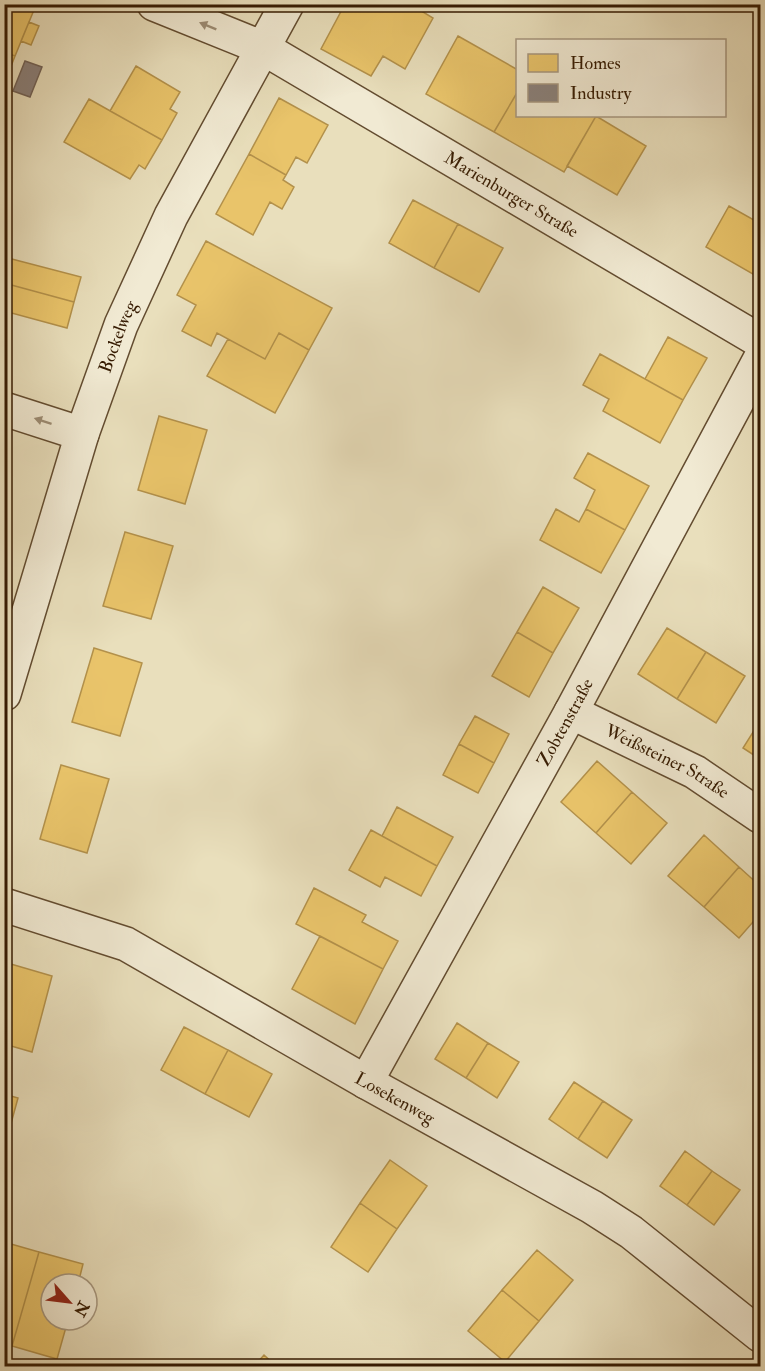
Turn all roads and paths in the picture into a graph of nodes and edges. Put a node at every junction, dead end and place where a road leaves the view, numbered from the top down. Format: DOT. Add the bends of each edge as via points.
graph roads {
  1 [pos="154,4"];
  2 [pos="287,4"];
  3 [pos="263,48"];
  4 [pos="760,341"];
  5 [pos="760,359"];
  6 [pos="4,409"];
  7 [pos="82,434"];
  8 [pos="4,694"];
  9 [pos="571,712"];
  10 [pos="760,816"];
  11 [pos="4,905"];
  12 [pos="366,1082"];
  13 [pos="760,1335"];
  3 -- 1 [label="street, Marienburger Straße, one-way"];
  2 -- 3 [label="street, Bockelweg"];
  3 -- 4 [label="street, Marienburger Straße"];
  3 -- 7 [label="street, Bockelweg" via="171,216 121,325"];
  5 -- 9 [label="street, Zobtenstraße"];
  7 -- 6 [label="street, one-way"];
  7 -- 8 [label="street, Bockelweg"];
  9 -- 10 [label="street, Weißsteiner Straße" via="695,772"];
  9 -- 12 [label="street, Zobtenstraße"];
  11 -- 12 [label="street, Losekenweg" via="126,945"];
  12 -- 13 [label="street, Losekenweg" via="621,1226"];
}
